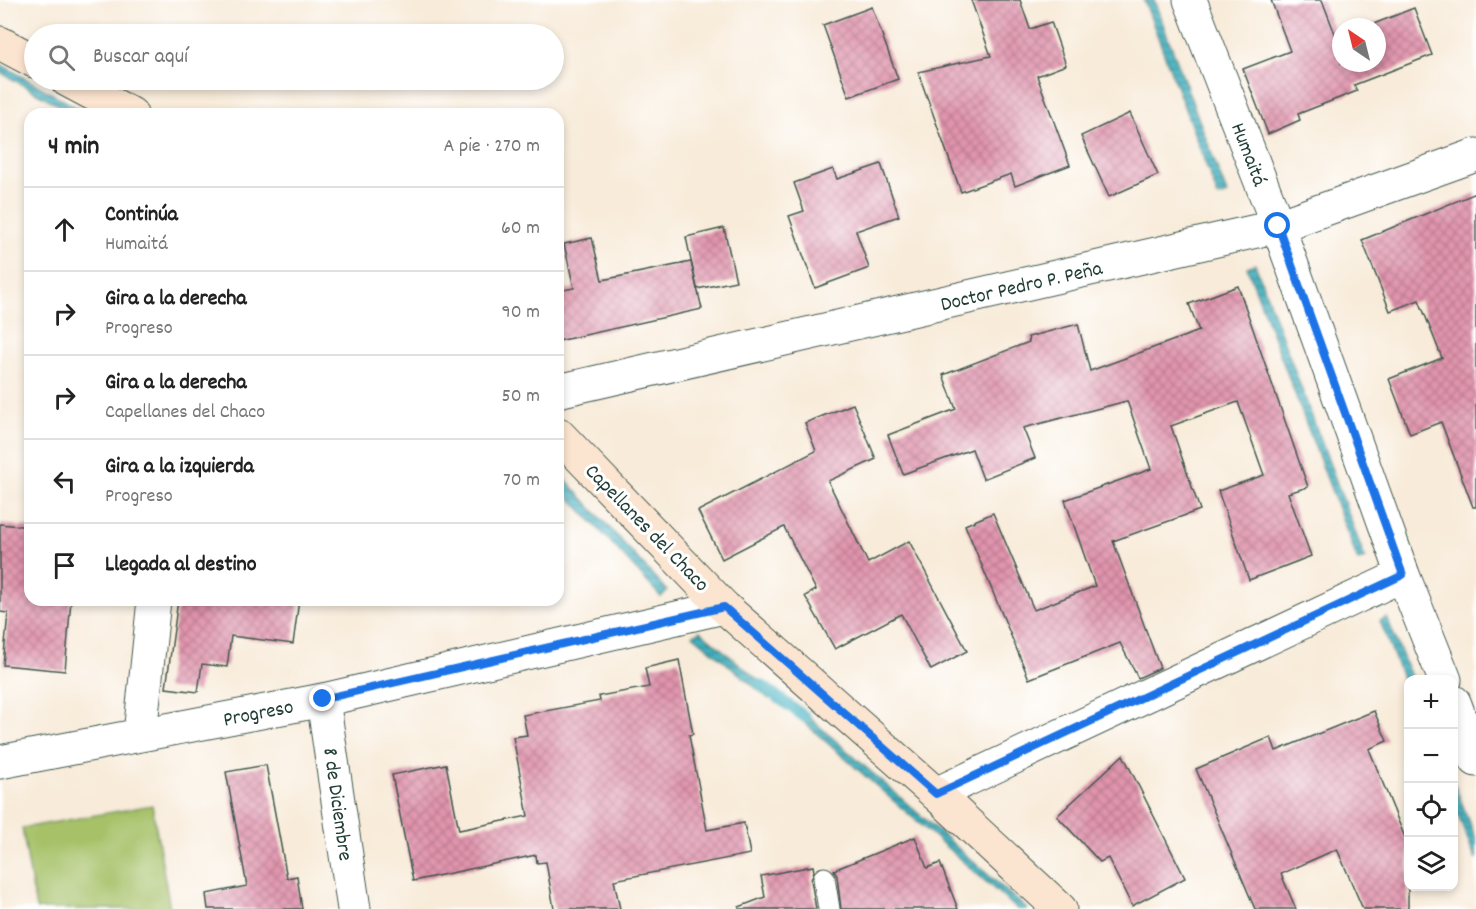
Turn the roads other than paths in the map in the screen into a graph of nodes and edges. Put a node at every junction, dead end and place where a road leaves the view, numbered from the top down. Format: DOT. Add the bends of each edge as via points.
graph roads {
  1 [pos="1190,0"];
  2 [pos="0,43"];
  3 [pos="24,56"];
  4 [pos="86,90"];
  5 [pos="119,108"];
  6 [pos="1476,155"];
  7 [pos="1278,226"];
  8 [pos="564,390"];
  9 [pos="564,440"];
  10 [pos="1403,575"];
  11 [pos="153,606"];
  12 [pos="724,607"];
  13 [pos="1442,675"];
  14 [pos="323,699"];
  15 [pos="1458,713"];
  16 [pos="140,734"];
  17 [pos="1476,760"];
  18 [pos="0,762"];
  19 [pos="936,794"];
  20 [pos="824,878"];
  21 [pos="354,909"];
  22 [pos="829,909"];
  23 [pos="1060,909"];
  1 -- 7 [label="street, Humaitá"];
  2 -- 3 [label="street"];
  4 -- 5 [label="street"];
  6 -- 7 [label="street, Doctor Pedro P. Peña"];
  7 -- 8 [label="street, Doctor Pedro P. Peña"];
  7 -- 10 [label="street, Humaitá"];
  9 -- 12 [label="street, Capellanes del Chaco"];
  10 -- 13 [label="street, Humaitá"];
  10 -- 19 [label="street"];
  11 -- 16 [label="street"];
  12 -- 14 [label="street, Progreso"];
  12 -- 19 [label="street, Capellanes del Chaco"];
  14 -- 16 [label="street, Progreso"];
  14 -- 21 [label="street, 8 de Diciembre"];
  15 -- 17 [label="street"];
  16 -- 18 [label="street, Progreso"];
  19 -- 23 [label="street, Capellanes del Chaco"];
  20 -- 22 [label="lane"];
}
